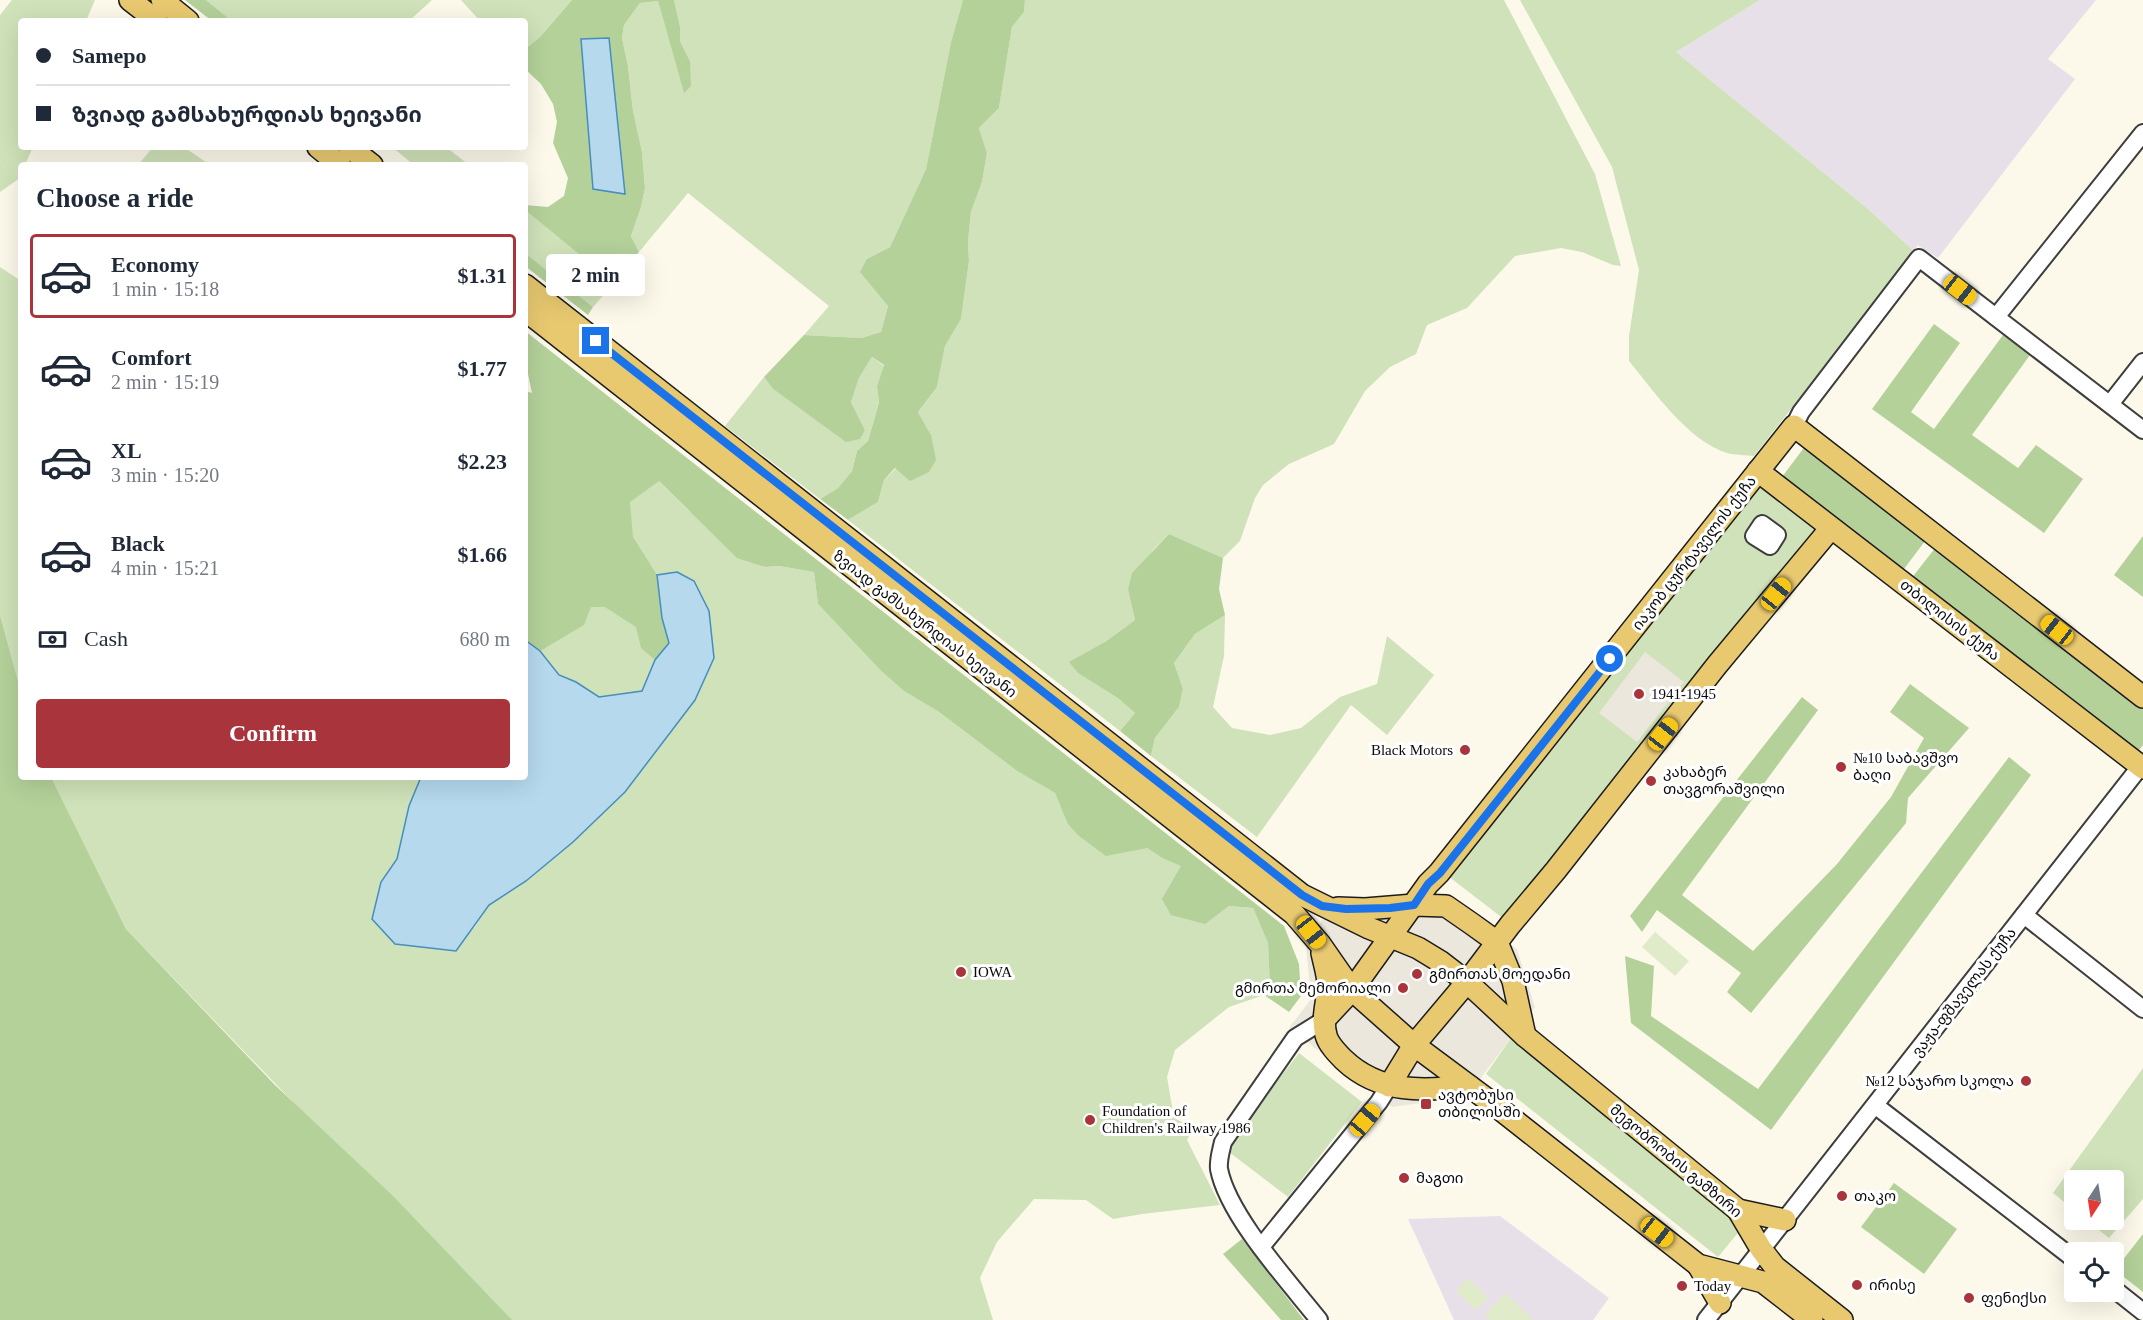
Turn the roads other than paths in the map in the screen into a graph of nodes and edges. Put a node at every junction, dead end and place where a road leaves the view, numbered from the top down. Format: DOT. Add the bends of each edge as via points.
graph roads {
  1 [pos="130,0"];
  2 [pos="162,0"];
  3 [pos="153,18"];
  4 [pos="184,18"];
  5 [pos="2143,133"];
  6 [pos="322,150"];
  7 [pos="353,150"];
  8 [pos="336,162"];
  9 [pos="368,162"];
  10 [pos="528,287"];
  11 [pos="528,312"];
  12 [pos="1996,317"];
  13 [pos="2143,362"];
  14 [pos="2110,405"];
  15 [pos="1794,426"];
  16 [pos="2143,430"];
  17 [pos="1758,471"];
  18 [pos="802,515"];
  19 [pos="1831,528"];
  20 [pos="853,555"];
  21 [pos="2143,697"];
  22 [pos="2142,765"];
  23 [pos="1414,905"];
  24 [pos="1322,906"];
  25 [pos="2024,915"];
  26 [pos="1392,936"];
  27 [pos="1497,942"];
  28 [pos="1320,944"];
  29 [pos="1467,982"];
  30 [pos="1352,990"];
  31 [pos="2143,1009"];
  32 [pos="1324,1020"];
  33 [pos="1525,1036"];
  34 [pos="1414,1045"];
  35 [pos="1389,1086"];
  36 [pos="1470,1086"];
  37 [pos="1876,1106"];
  38 [pos="1738,1210"];
  39 [pos="1785,1220"];
  40 [pos="1261,1246"];
  41 [pos="1761,1249"];
  42 [pos="2064,1251"];
  43 [pos="1698,1264"];
  44 [pos="1741,1276"];
  45 [pos="2124,1297"];
  46 [pos="1720,1302"];
  47 [pos="2143,1312"];
  48 [pos="1319,1320"];
  49 [pos="1706,1320"];
  50 [pos="1812,1320"];
  51 [pos="1842,1320"];
  1 -- 3 [label="main road"];
  2 -- 4 [label="main road"];
  5 -- 12 [label="street"];
  6 -- 8 [label="main road"];
  7 -- 9 [label="main road"];
  10 -- 18 [label="main road, ზვიად გამსახურდიას ხეივანი"];
  11 -- 18 [label="main road, ზვიად გამსახურდიას ხეივანი"];
  12 -- 14 [label="street"];
  12 -- 15 [label="street" via="1919,258"];
  13 -- 14 [label="street"];
  14 -- 16 [label="street"];
  15 -- 17 [label="main road, იაკობ ცურტაველის ქუჩა"];
  15 -- 21 [label="main road"];
  17 -- 19 [label="main road, თბილისის ქუჩა"];
  17 -- 23 [label="main road, იაკობ ცურტაველის ქუჩა"];
  18 -- 20 [label="main road, ზვიად გამსახურდიას ხეივანი"];
  19 -- 22 [label="main road, თბილისის ქუჩა"];
  19 -- 27 [label="main road"];
  20 -- 24 [label="main road, ზვიად გამსახურდიას ხეივანი" via="1302,895"];
  20 -- 28 [label="main road, ზვიად გამსახურდიას ხეივანი" via="1294,914"];
  22 -- 25 [label="street, ვაჟა-ფშაველას ქუჩა"];
  23 -- 24 [label="main road" via="1365,909"];
  23 -- 26 [label="main road"];
  23 -- 27 [label="main road" via="1446,906"];
  24 -- 26 [label="main road"];
  25 -- 31 [label="street"];
  25 -- 37 [label="street, ვაჟა-ფშაველას ქუჩა"];
  26 -- 29 [label="main road" via="1441,962"];
  26 -- 30 [label="main road"];
  27 -- 29 [label="main road"];
  27 -- 33 [label="main road" via="1513,981"];
  28 -- 30 [label="main road"];
  28 -- 32 [label="main road" via="1329,983"];
  29 -- 33 [label="main road"];
  29 -- 34 [label="main road"];
  30 -- 32 [label="main road"];
  30 -- 34 [label="main road"];
  32 -- 35 [label="main road" via="1326,1037 1338,1054 1361,1073"];
  32 -- 40 [label="street" via="1295,1038 1223,1142 1219,1168 1232,1204"];
  33 -- 38 [label="main road, მეგობრობის გამზირი"];
  34 -- 35 [label="main road"];
  34 -- 36 [label="main road"];
  35 -- 36 [label="main road"];
  35 -- 40 [label="street"];
  36 -- 43 [label="main road"];
  37 -- 39 [label="street, ვაჟა-ფშაველას ქუჩა"];
  37 -- 42 [label="street"];
  38 -- 39 [label="main road"];
  38 -- 41 [label="main road, მეგობრობის გამზირი"];
  39 -- 41 [label="street, ვაჟა-ფშაველას ქუჩა"];
  40 -- 48 [label="street"];
  41 -- 44 [label="street, ვაჟა-ფშაველას ქუჩა"];
  41 -- 51 [label="main road, მეგობრობის გამზირი" via="1775,1267"];
  43 -- 44 [label="main road"];
  43 -- 46 [label="main road"];
  44 -- 46 [label="street, ვაჟა-ფშაველას ქუჩა"];
  44 -- 50 [label="main road" via="1763,1282"];
  45 -- 47 [label="street"];
  46 -- 49 [label="street, ვაჟა-ფშაველას ქუჩა"];
}
